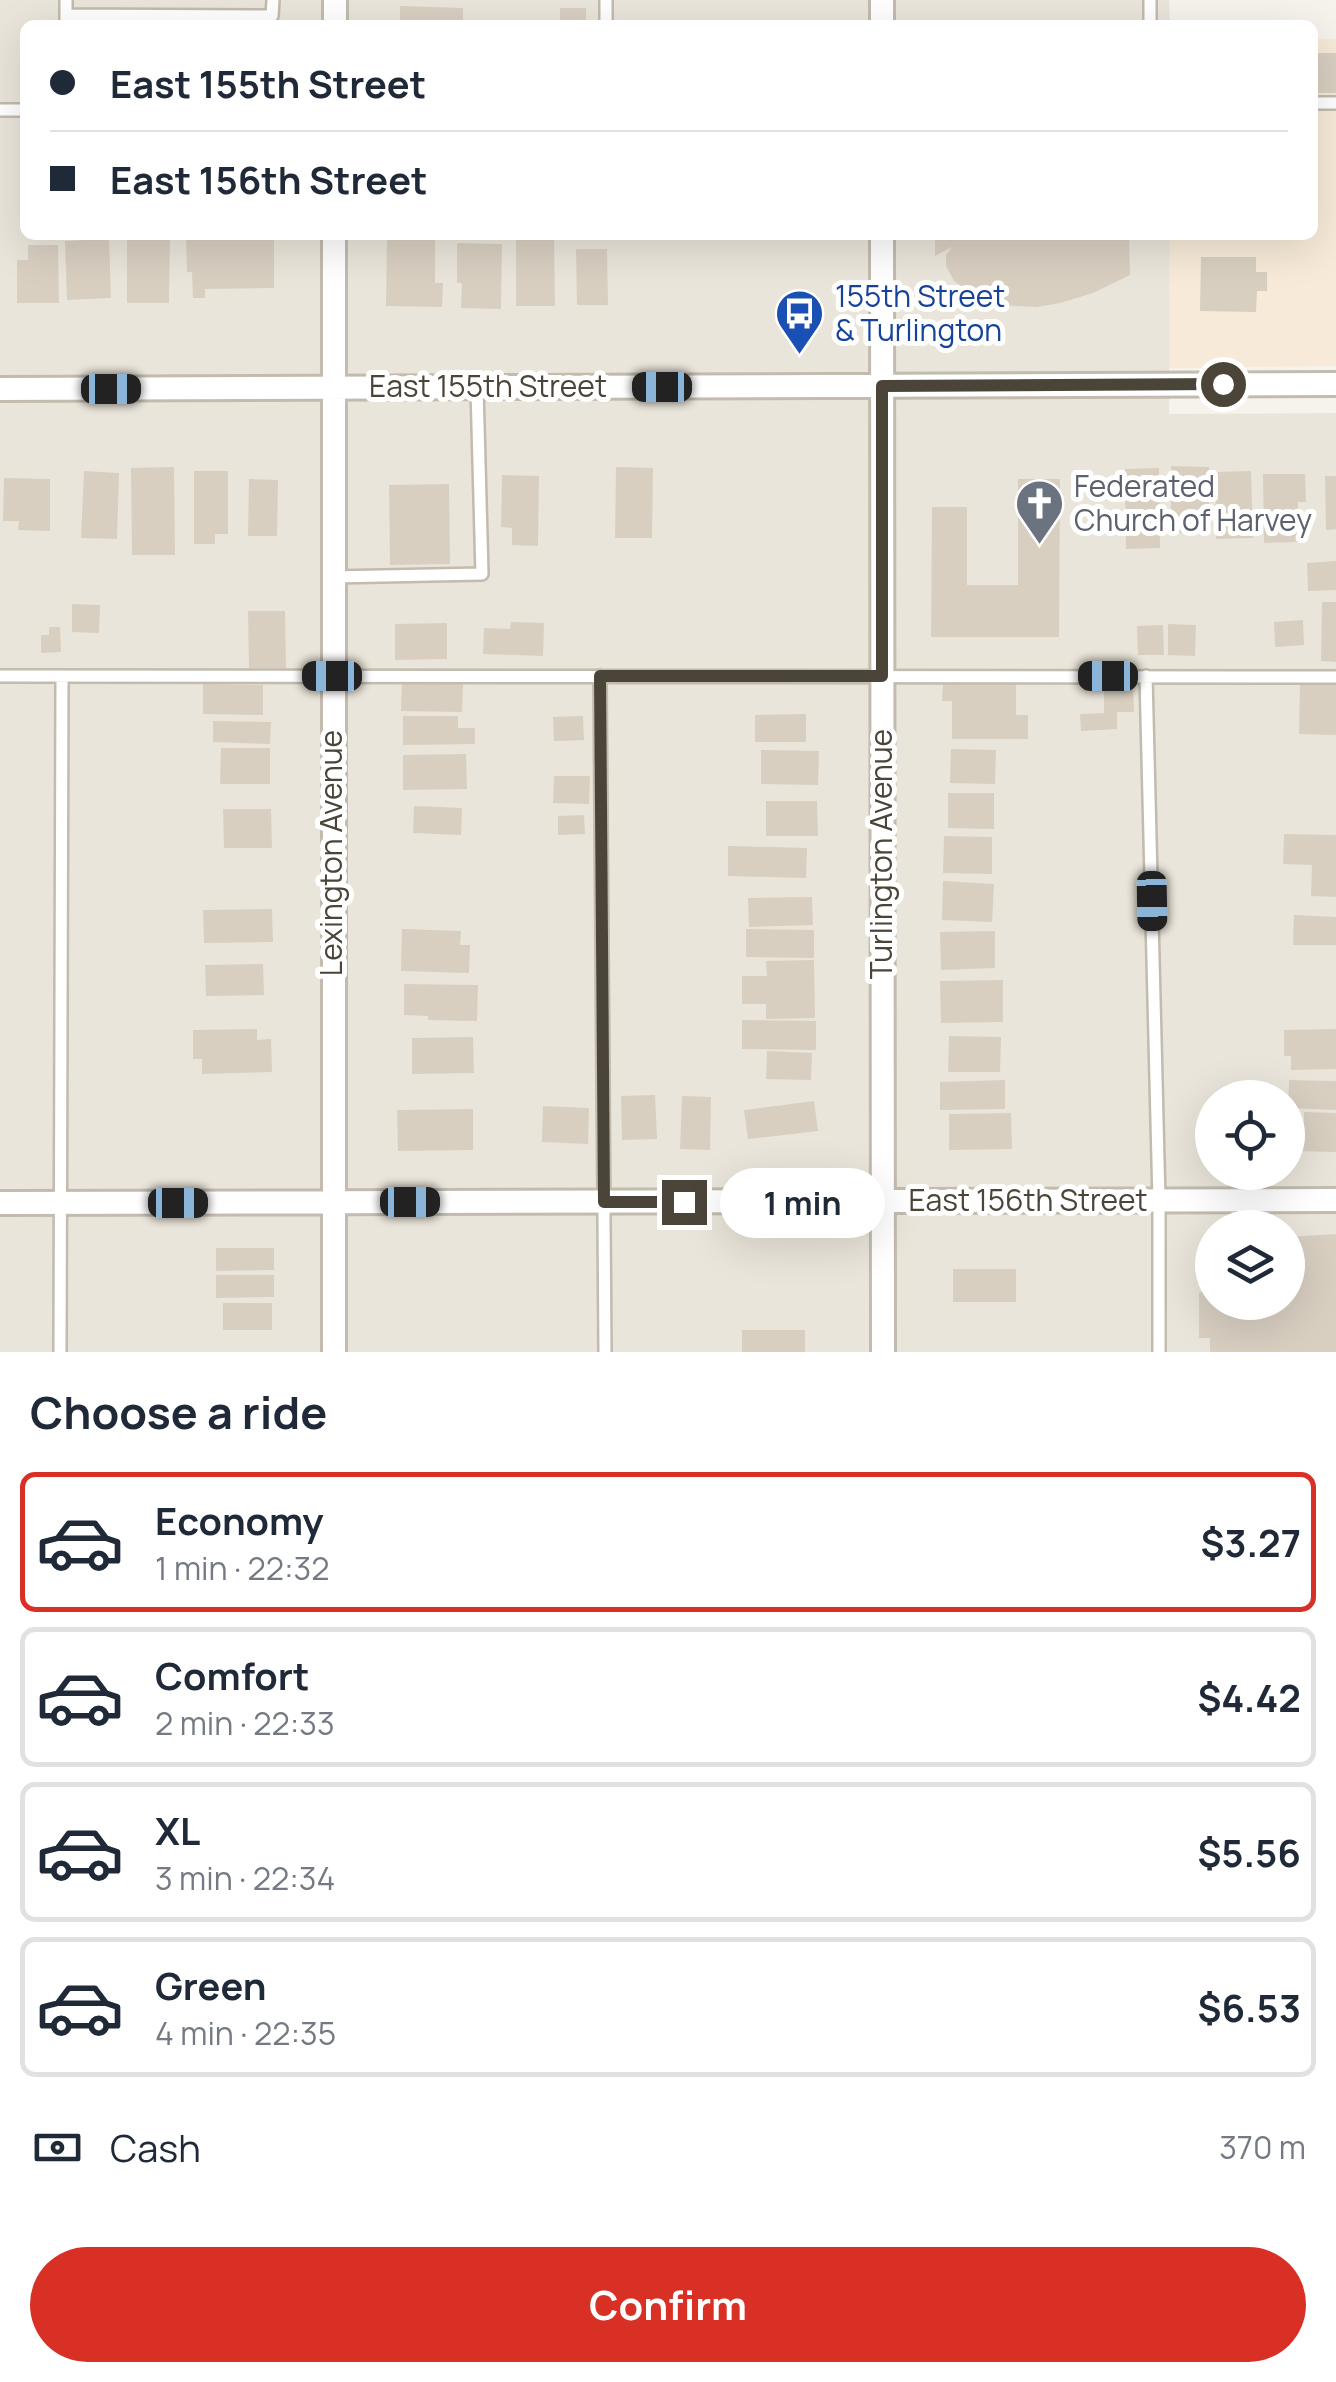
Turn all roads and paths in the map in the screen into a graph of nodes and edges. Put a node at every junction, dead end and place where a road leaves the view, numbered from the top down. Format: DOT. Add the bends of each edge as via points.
graph roads {
  1 [pos="66,0"];
  2 [pos="273,0"];
  3 [pos="66,20"];
  4 [pos="171,20"];
  5 [pos="334,240"];
  6 [pos="882,240"];
  7 [pos="1336,384"];
  8 [pos="882,386"];
  9 [pos="333,388"];
  10 [pos="478,388"];
  11 [pos="0,389"];
  12 [pos="332,576"];
  13 [pos="0,676"];
  14 [pos="62,676"];
  15 [pos="332,676"];
  16 [pos="600,676"];
  17 [pos="882,676"];
  18 [pos="1146,676"];
  19 [pos="1336,676"];
  20 [pos="1336,1200"];
  21 [pos="883,1201"];
  22 [pos="1159,1201"];
  23 [pos="333,1202"];
  24 [pos="604,1202"];
  25 [pos="0,1203"];
  26 [pos="61,1203"];
  27 [pos="60,1352"];
  28 [pos="334,1352"];
  29 [pos="605,1352"];
  30 [pos="883,1352"];
  31 [pos="1159,1352"];
  1 -- 3 [label="lane"];
  2 -- 4 [label="lane" via="272,16"];
  3 -- 4 [label="lane"];
  5 -- 9 [label="street, Lexington Avenue"];
  6 -- 8 [label="street, Turlington Avenue"];
  7 -- 8 [label="street, East 155th Street"];
  8 -- 10 [label="street, East 155th Street"];
  8 -- 17 [label="street, Turlington Avenue"];
  9 -- 10 [label="street, East 155th Street"];
  9 -- 11 [label="street, East 155th Street"];
  9 -- 12 [label="street, Lexington Avenue"];
  10 -- 12 [label="lane" via="482,574"];
  12 -- 15 [label="street, Lexington Avenue"];
  13 -- 14 [label="lane"];
  14 -- 15 [label="lane"];
  14 -- 26 [label="lane"];
  15 -- 16 [label="lane"];
  15 -- 23 [label="street, Lexington Avenue"];
  16 -- 17 [label="lane"];
  16 -- 24 [label="lane"];
  17 -- 18 [label="lane"];
  17 -- 21 [label="street, Turlington Avenue"];
  18 -- 19 [label="lane"];
  18 -- 22 [label="lane"];
  20 -- 22 [label="street, East 156th Street"];
  21 -- 22 [label="street, East 156th Street"];
  21 -- 24 [label="street, East 156th Street"];
  21 -- 30 [label="street, Turlington Avenue"];
  22 -- 31 [label="lane"];
  23 -- 24 [label="street, East 156th Street"];
  23 -- 26 [label="street, East 156th Street"];
  23 -- 28 [label="street, Lexington Avenue"];
  24 -- 29 [label="lane"];
  25 -- 26 [label="street, East 156th Street"];
  26 -- 27 [label="lane"];
}
